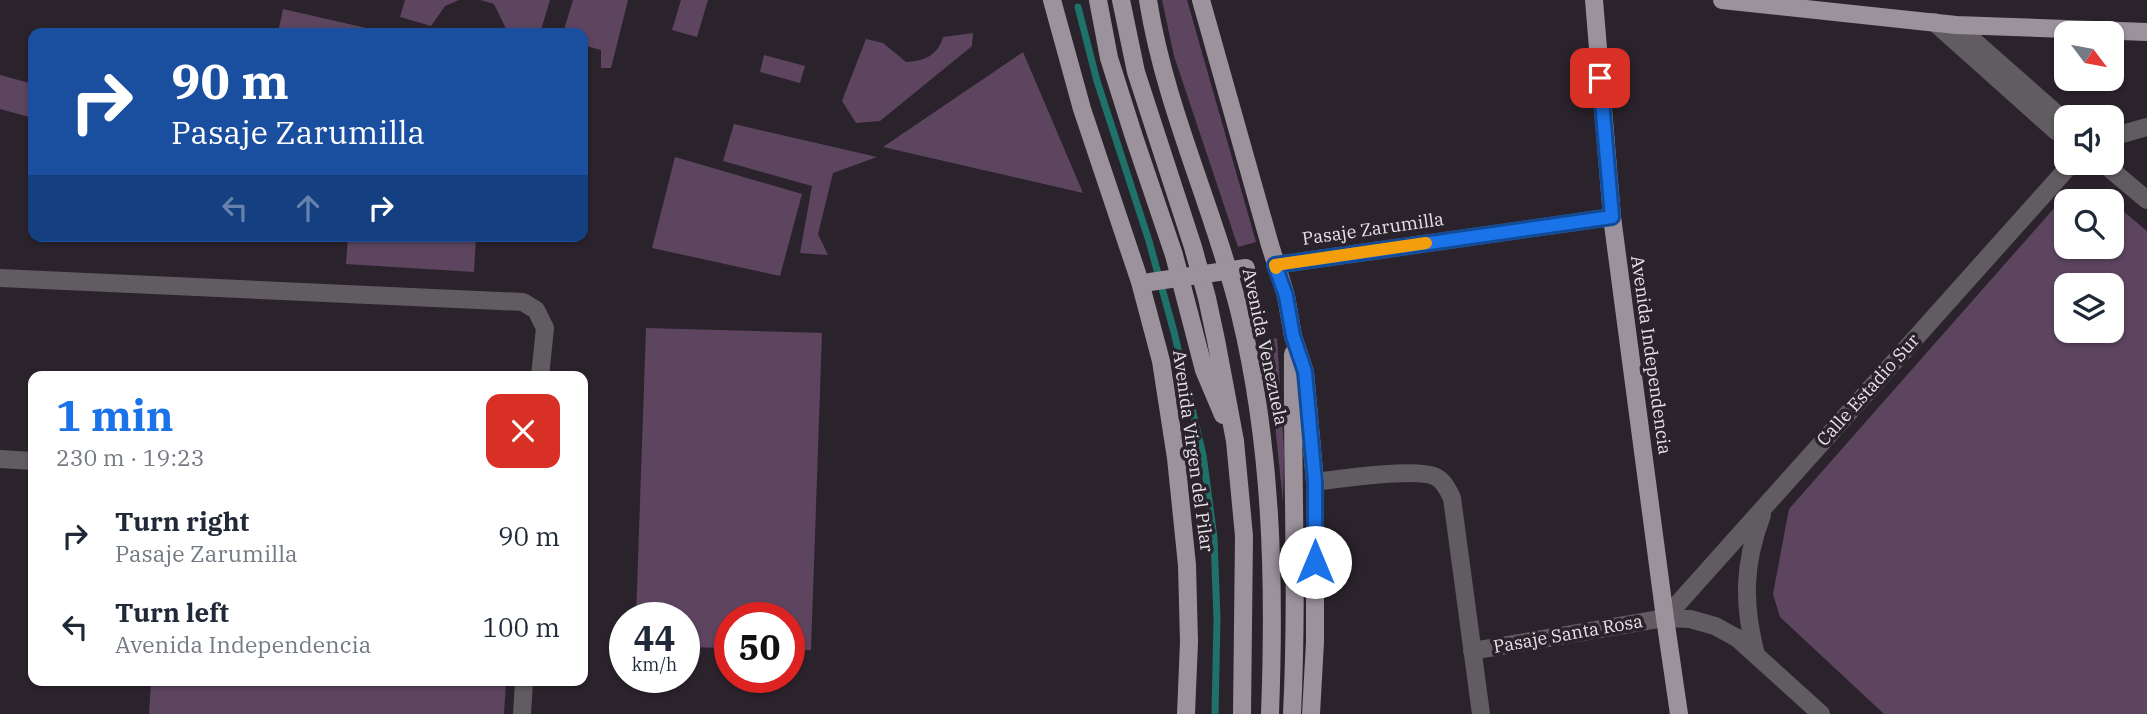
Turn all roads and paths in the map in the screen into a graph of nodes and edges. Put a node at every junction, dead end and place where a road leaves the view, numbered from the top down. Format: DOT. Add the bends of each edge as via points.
graph roads {
  1 [pos="1052,0"];
  2 [pos="1098,0"];
  3 [pos="1121,0"];
  4 [pos="1148,0"];
  5 [pos="1201,0"];
  6 [pos="1594,0"];
  7 [pos="1722,0"];
  8 [pos="1934,22"];
  9 [pos="1956,25"];
  10 [pos="2147,32"];
  11 [pos="2054,112"];
  12 [pos="2147,127"];
  13 [pos="2054,129"];
  14 [pos="2124,134"];
  15 [pos="2061,175"];
  16 [pos="2117,175"];
  17 [pos="2147,200"];
  18 [pos="1612,217"];
  19 [pos="1275,265"];
  20 [pos="0,278"];
  21 [pos="1145,282"];
  22 [pos="1293,336"];
  23 [pos="541,371"];
  24 [pos="1235,441"];
  25 [pos="0,459"];
  26 [pos="28,461"];
  27 [pos="1315,482"];
  28 [pos="1767,503"];
  29 [pos="1665,618"];
  30 [pos="1472,651"];
  31 [pos="1756,655"];
  32 [pos="524,686"];
  33 [pos="522,714"];
  34 [pos="1186,714"];
  35 [pos="1242,714"];
  36 [pos="1270,714"];
  37 [pos="1293,714"];
  38 [pos="1311,714"];
  39 [pos="1481,714"];
  40 [pos="1679,714"];
  41 [pos="1821,714"];
  1 -- 21 [label="main road, Avenida Virgen del Pilar" via="1082,109"];
  2 -- 24 [label="main road" via="1110,58 1174,256 1204,370"];
  3 -- 24 [label="main road" via="1136,72 1193,247"];
  4 -- 36 [label="main road, Avenida Venezuela" via="1164,72 1223,250 1263,434 1272,567"];
  5 -- 19 [label="main road, Avenida Venezuela"];
  6 -- 18 [label="main road, Avenida Independencia"];
  7 -- 8 [label="main road"];
  8 -- 9 [label="main road"];
  8 -- 13 [label="street"];
  9 -- 10 [label="main road"];
  9 -- 11 [label="street"];
  12 -- 14 [label="street"];
  15 -- 28 [label="street, Calle Estadio Sur"];
  16 -- 17 [label="street"];
  18 -- 19 [label="street, Pasaje Zarumilla"];
  18 -- 29 [label="main road, Avenida Independencia"];
  19 -- 21 [label="main road, Pasaje Zarumilla, bridge"];
  19 -- 22 [label="main road, Avenida Venezuela"];
  20 -- 23 [label="street" via="523,302 536,310 545,328"];
  21 -- 34 [label="main road, Avenida Virgen del Pilar" via="1176,458 1187,565"];
  22 -- 27 [label="main road, Avenida Venezuela" via="1305,372"];
  22 -- 37 [label="main road"];
  24 -- 35 [label="main road" via="1245,548"];
  25 -- 26 [label="street"];
  27 -- 30 [label="street, Pasaje Santa Rosa" via="1421,473 1435,476 1447,486"];
  27 -- 38 [label="main road, Avenida Venezuela"];
  28 -- 29 [label="street, Calle Estadio Sur"];
  28 -- 31 [label="street" via="1747,574 1748,625"];
  29 -- 30 [label="street, Pasaje Santa Rosa"];
  29 -- 31 [label="street, Pasaje Santa Rosa" via="1715,626"];
  29 -- 40 [label="main road, Avenida Independencia"];
  30 -- 39 [label="street, Pasaje Santa Rosa"];
  31 -- 41 [label="street, Pasaje Santa Rosa"];
  32 -- 33 [label="street"];
}
